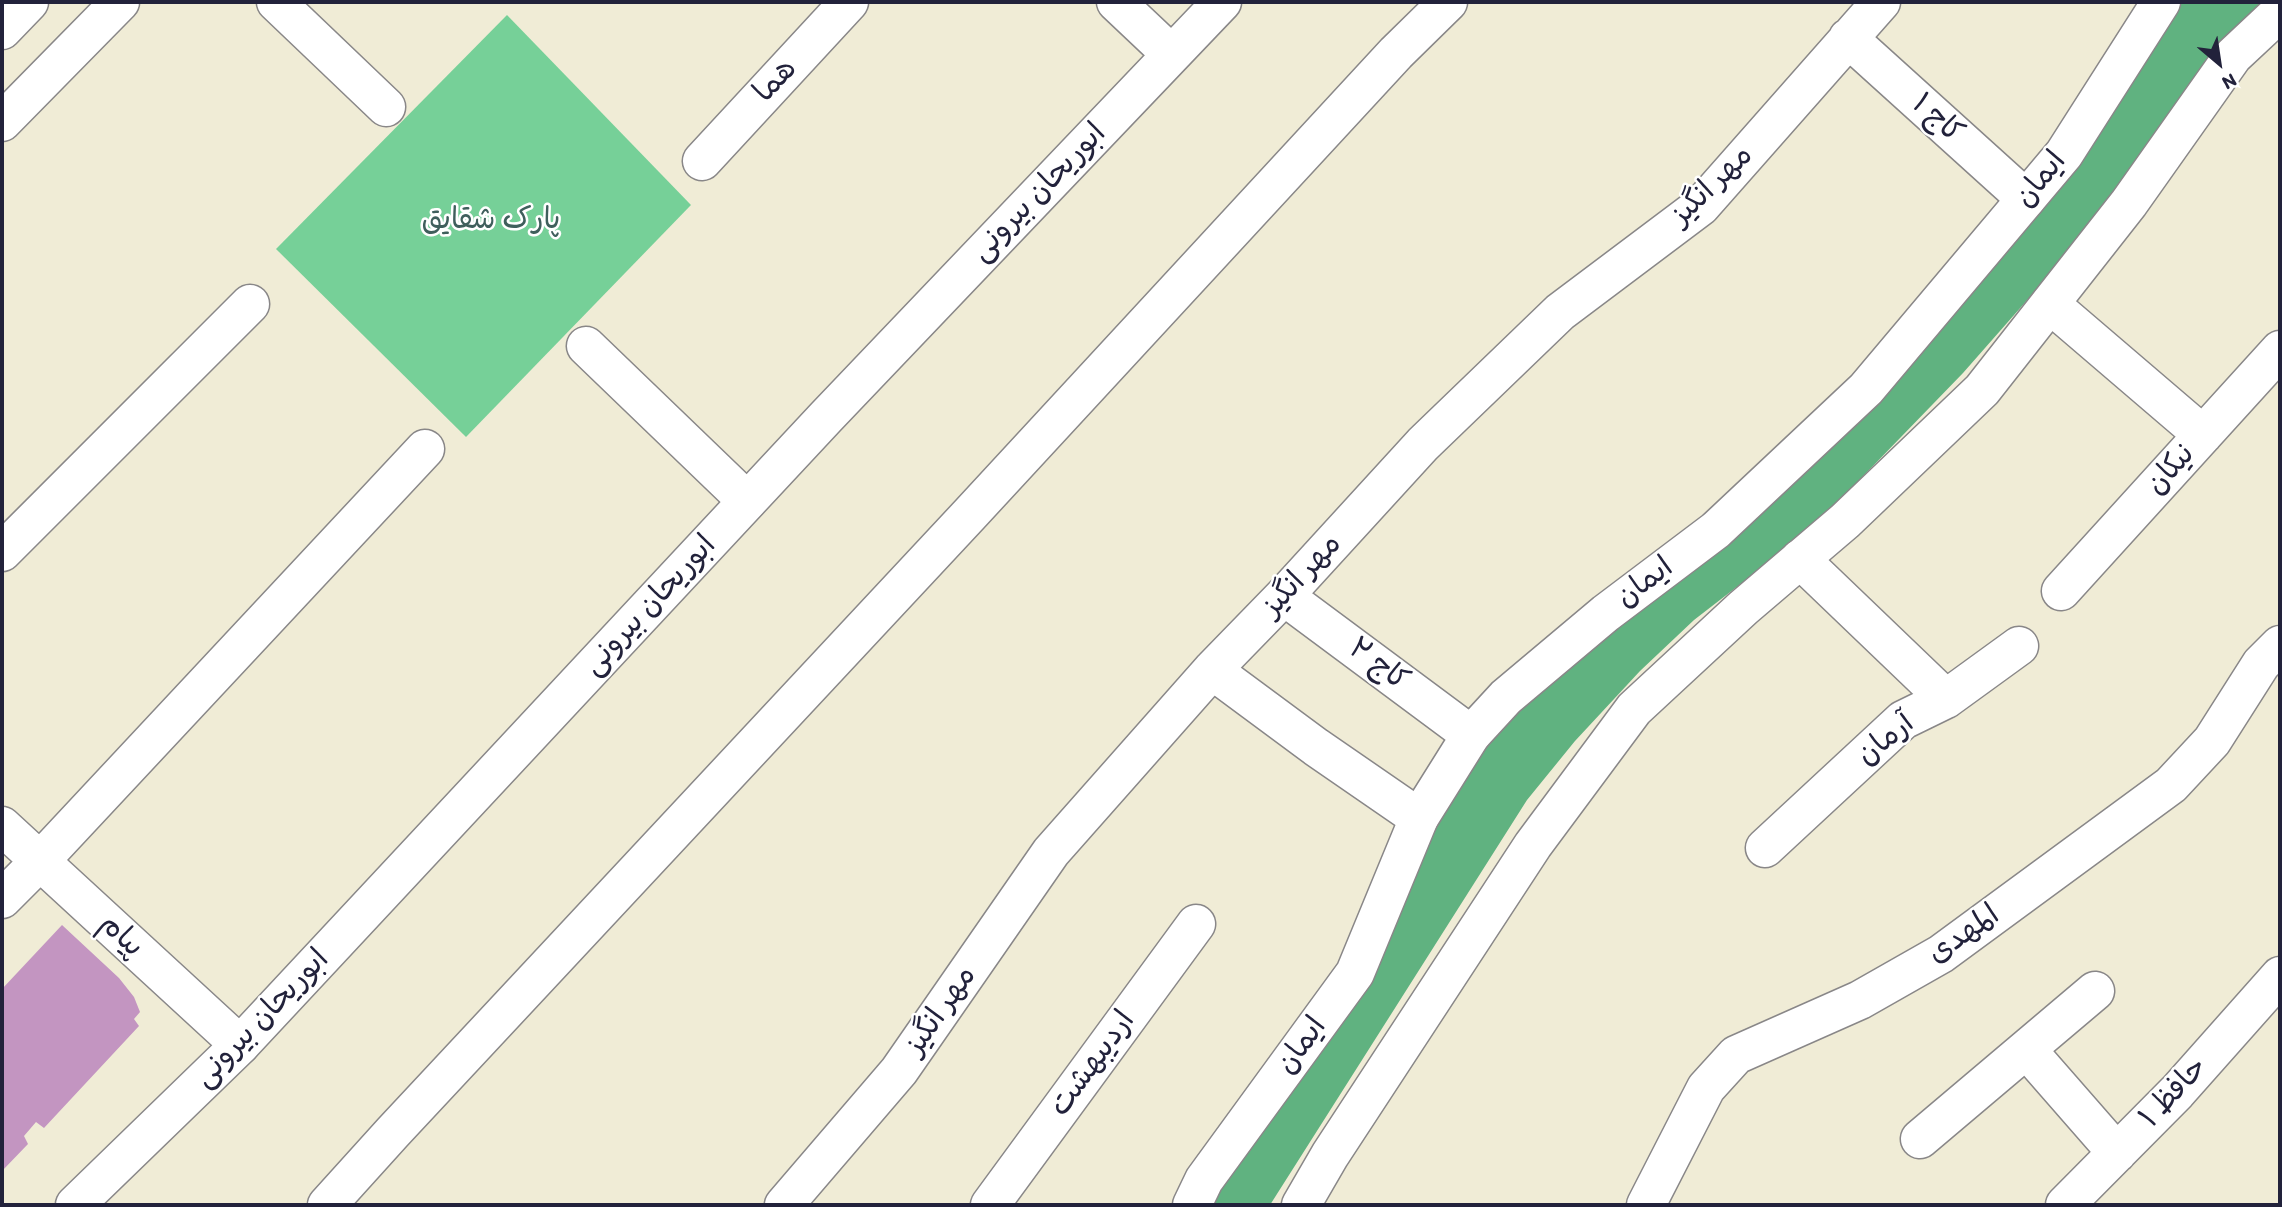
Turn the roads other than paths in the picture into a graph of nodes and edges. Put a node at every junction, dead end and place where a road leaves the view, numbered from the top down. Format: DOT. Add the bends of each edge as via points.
graph roads {
  1 [pos="29,2"];
  2 [pos="120,2"];
  3 [pos="276,2"];
  4 [pos="849,2"];
  5 [pos="1116,2"];
  6 [pos="1222,2"];
  7 [pos="1448,2"];
  8 [pos="1881,2"];
  9 [pos="2161,2"];
  10 [pos="2280,12"];
  11 [pos="2,30"];
  12 [pos="1848,38"];
  13 [pos="1171,54"];
  14 [pos="386,107"];
  15 [pos="2,122"];
  16 [pos="702,161"];
  17 [pos="2026,199"];
  18 [pos="250,304"];
  19 [pos="2050,304"];
  20 [pos="586,346"];
  21 [pos="2280,350"];
  22 [pos="2203,435"];
  23 [pos="425,449"];
  24 [pos="747,501"];
  25 [pos="2,552"];
  26 [pos="1800,559"];
  27 [pos="2061,591"];
  28 [pos="1284,596"];
  29 [pos="2280,645"];
  30 [pos="2019,646"];
  31 [pos="1212,670"];
  32 [pos="1946,699"];
  33 [pos="1471,735"];
  34 [pos="1419,818"];
  35 [pos="2,826"];
  36 [pos="1765,848"];
  37 [pos="40,861"];
  38 [pos="2,899"];
  39 [pos="1196,924"];
  40 [pos="2280,976"];
  41 [pos="2095,991"];
  42 [pos="240,1045"];
  43 [pos="2027,1050"];
  44 [pos="1920,1139"];
  45 [pos="2117,1153"];
  46 [pos="75,1205"];
  47 [pos="327,1205"];
  48 [pos="783,1205"];
  49 [pos="990,1205"];
  50 [pos="1192,1205"];
  51 [pos="1301,1205"];
  52 [pos="1646,1205"];
  53 [pos="2065,1205"];
  1 -- 11 [label="street"];
  2 -- 15 [label="street"];
  3 -- 14 [label="street"];
  4 -- 16 [label="street, هما"];
  5 -- 13 [label="street"];
  6 -- 13 [label="street, ابوریحان بیرونی"];
  7 -- 47 [label="street"];
  8 -- 12 [label="street, مهر انگیز"];
  9 -- 17 [label="street, ایمان" via="2064,154"];
  10 -- 19 [label="street" via="2233,56 2129,203"];
  12 -- 17 [label="street, کاج ۱"];
  12 -- 28 [label="street, مهر انگیز" via="1701,206 1560,312 1423,443"];
  13 -- 24 [label="street, ابوریحان بیرونی"];
  17 -- 33 [label="street, ایمان" via="1866,389 1716,530 1506,697"];
  18 -- 25 [label="street"];
  19 -- 22 [label="street"];
  19 -- 26 [label="street" via="1982,390"];
  20 -- 24 [label="street"];
  21 -- 22 [label="street, نیکان"];
  22 -- 27 [label="street, نیکان"];
  23 -- 37 [label="street"];
  24 -- 42 [label="street, ابوریحان بیرونی"];
  26 -- 32 [label="street"];
  26 -- 51 [label="street" via="1634,709 1533,845"];
  28 -- 31 [label="street, مهر انگیز"];
  28 -- 33 [label="street, کاج ۲"];
  29 -- 52 [label="street, المهدی" via="2261,664 2213,741 2171,785 1941,954 1860,1000 1737,1055 1706,1088"];
  30 -- 32 [label="street, آرمان"];
  31 -- 34 [label="street"];
  31 -- 48 [label="street, مهر انگیز" via="1051,852 899,1071"];
  32 -- 36 [label="street, آرمان" via="1903,720"];
  33 -- 34 [label="street, ایمان"];
  34 -- 50 [label="street, ایمان" via="1355,973 1204,1180"];
  35 -- 37 [label="street, پیام"];
  37 -- 38 [label="street"];
  37 -- 42 [label="street, پیام"];
  39 -- 49 [label="street, اردیبهشت"];
  40 -- 45 [label="street, حافظ ۱"];
  41 -- 43 [label="street"];
  42 -- 46 [label="street, ابوریحان بیرونی"];
  43 -- 44 [label="street"];
  43 -- 45 [label="street"];
  45 -- 53 [label="street, حافظ ۱"];
}
